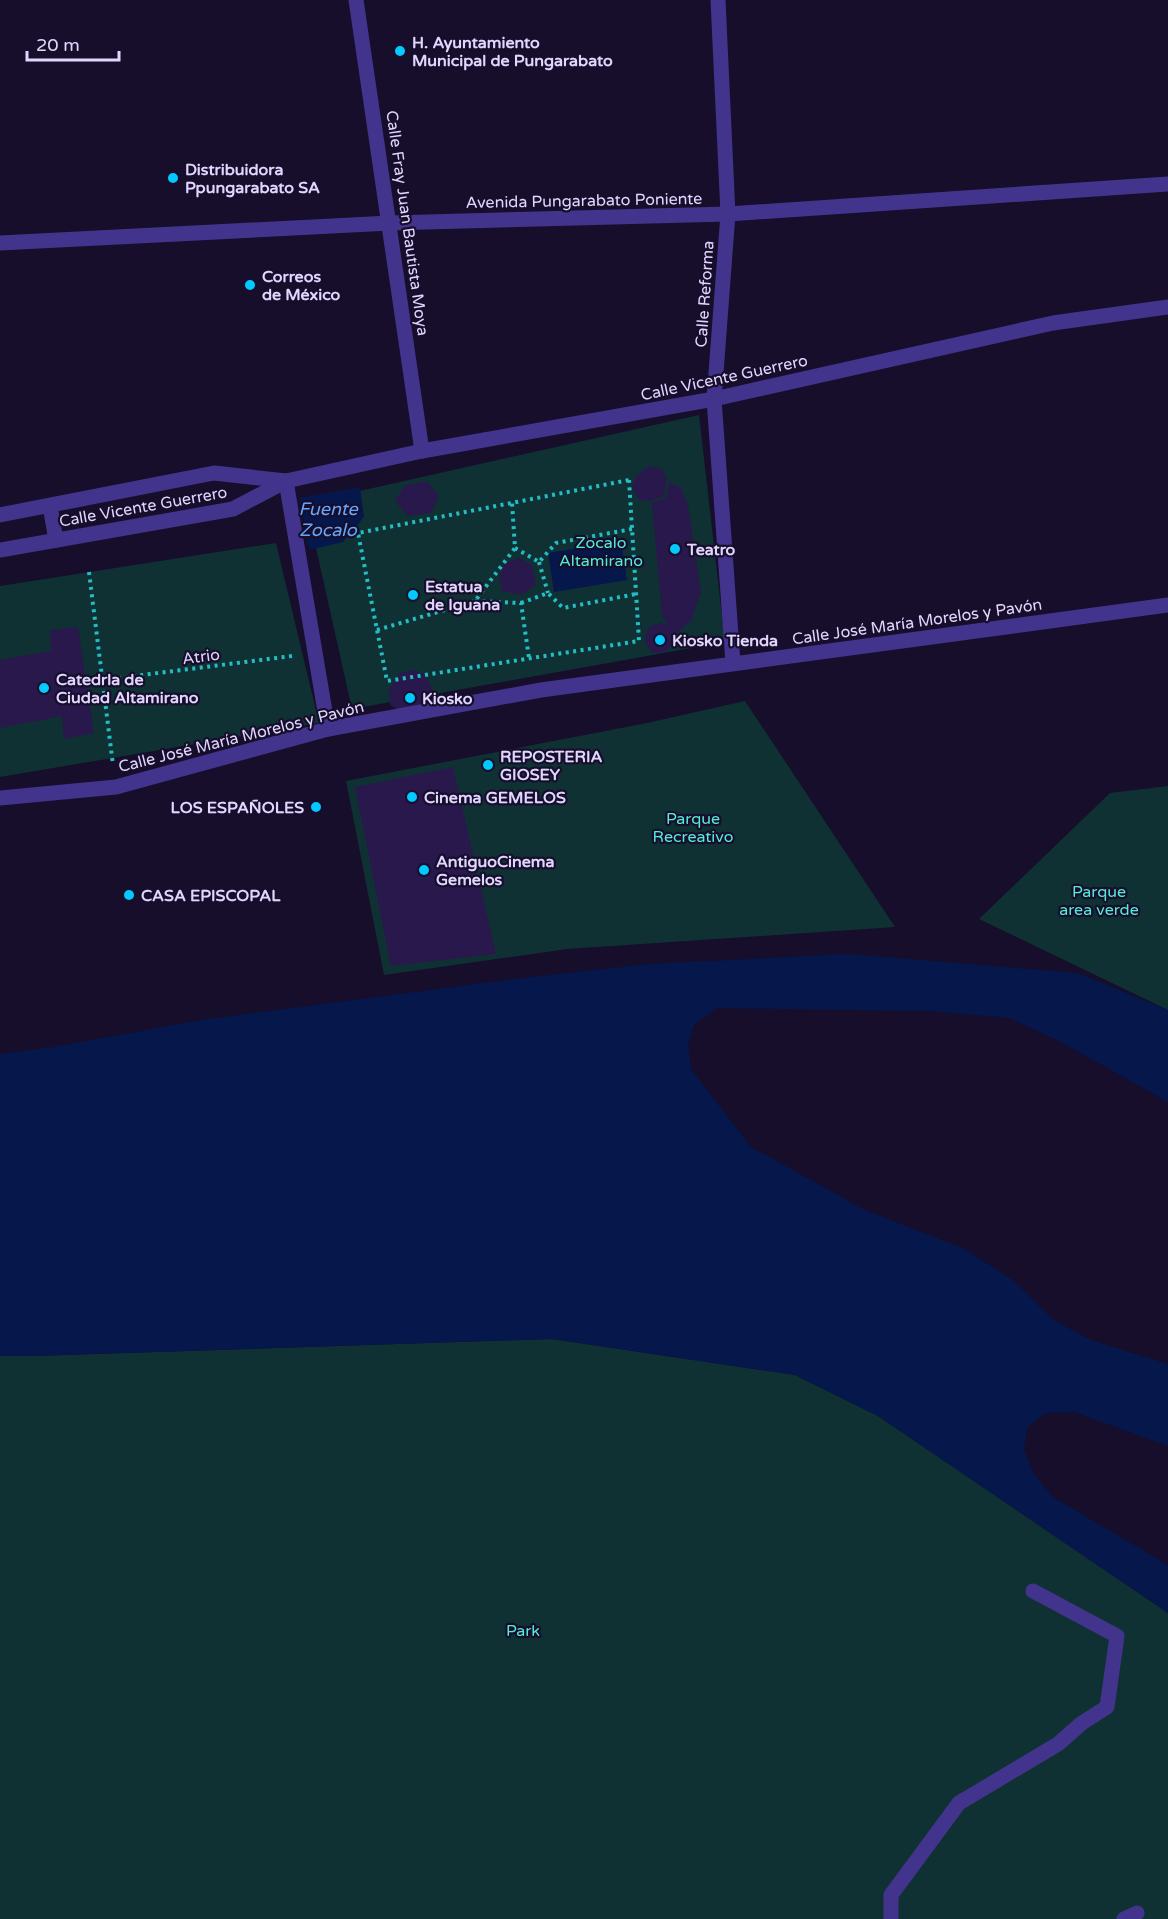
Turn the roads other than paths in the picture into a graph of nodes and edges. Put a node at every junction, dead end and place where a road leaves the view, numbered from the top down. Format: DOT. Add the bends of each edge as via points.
graph roads {
  1 [pos="356,0"];
  2 [pos="718,0"];
  3 [pos="1168,184"];
  4 [pos="728,214"];
  5 [pos="390,223"];
  6 [pos="0,243"];
  7 [pos="1168,307"];
  8 [pos="714,399"];
  9 [pos="422,451"];
  10 [pos="286,480"];
  11 [pos="50,506"];
  12 [pos="0,515"];
  13 [pos="56,540"];
  14 [pos="0,550"];
  15 [pos="1168,605"];
  16 [pos="733,663"];
  17 [pos="328,729"];
  18 [pos="0,798"];
  19 [pos="1033,1591"];
  20 [pos="891,1919"];
  1 -- 5 [label="street, Calle Fray Juan Bautista Moya"];
  2 -- 4 [label="street, Calle Reforma"];
  3 -- 4 [label="street, Avenida Pungarabato Poniente"];
  4 -- 5 [label="street, Avenida Pungarabato Poniente"];
  4 -- 8 [label="street, Calle Reforma"];
  5 -- 6 [label="street, Avenida Pungarabato Poniente"];
  5 -- 9 [label="street, Calle Fray Juan Bautista Moya"];
  7 -- 8 [label="street, Calle Vicente Guerrero" via="1053,323"];
  8 -- 9 [label="street, Calle Vicente Guerrero"];
  8 -- 16 [label="street, Calle Reforma"];
  9 -- 10 [label="street, Calle Vicente Guerrero"];
  10 -- 11 [label="street, Calle Vicente Guerrero" via="214,473"];
  10 -- 13 [label="street, Calle Vicente Guerrero" via="233,509"];
  10 -- 17 [label="street"];
  11 -- 12 [label="street, Calle Vicente Guerrero"];
  11 -- 13 [label="street"];
  13 -- 14 [label="street, Calle Vicente Guerrero"];
  15 -- 16 [label="street, Calle José María Morelos y Pavón"];
  16 -- 17 [label="street, Calle José María Morelos y Pavón" via="541,690"];
  17 -- 18 [label="street, Calle José María Morelos y Pavón" via="116,787"];
  19 -- 20 [label="street" via="1117,1636 1107,1707 1058,1744 959,1803 891,1894"];
}
